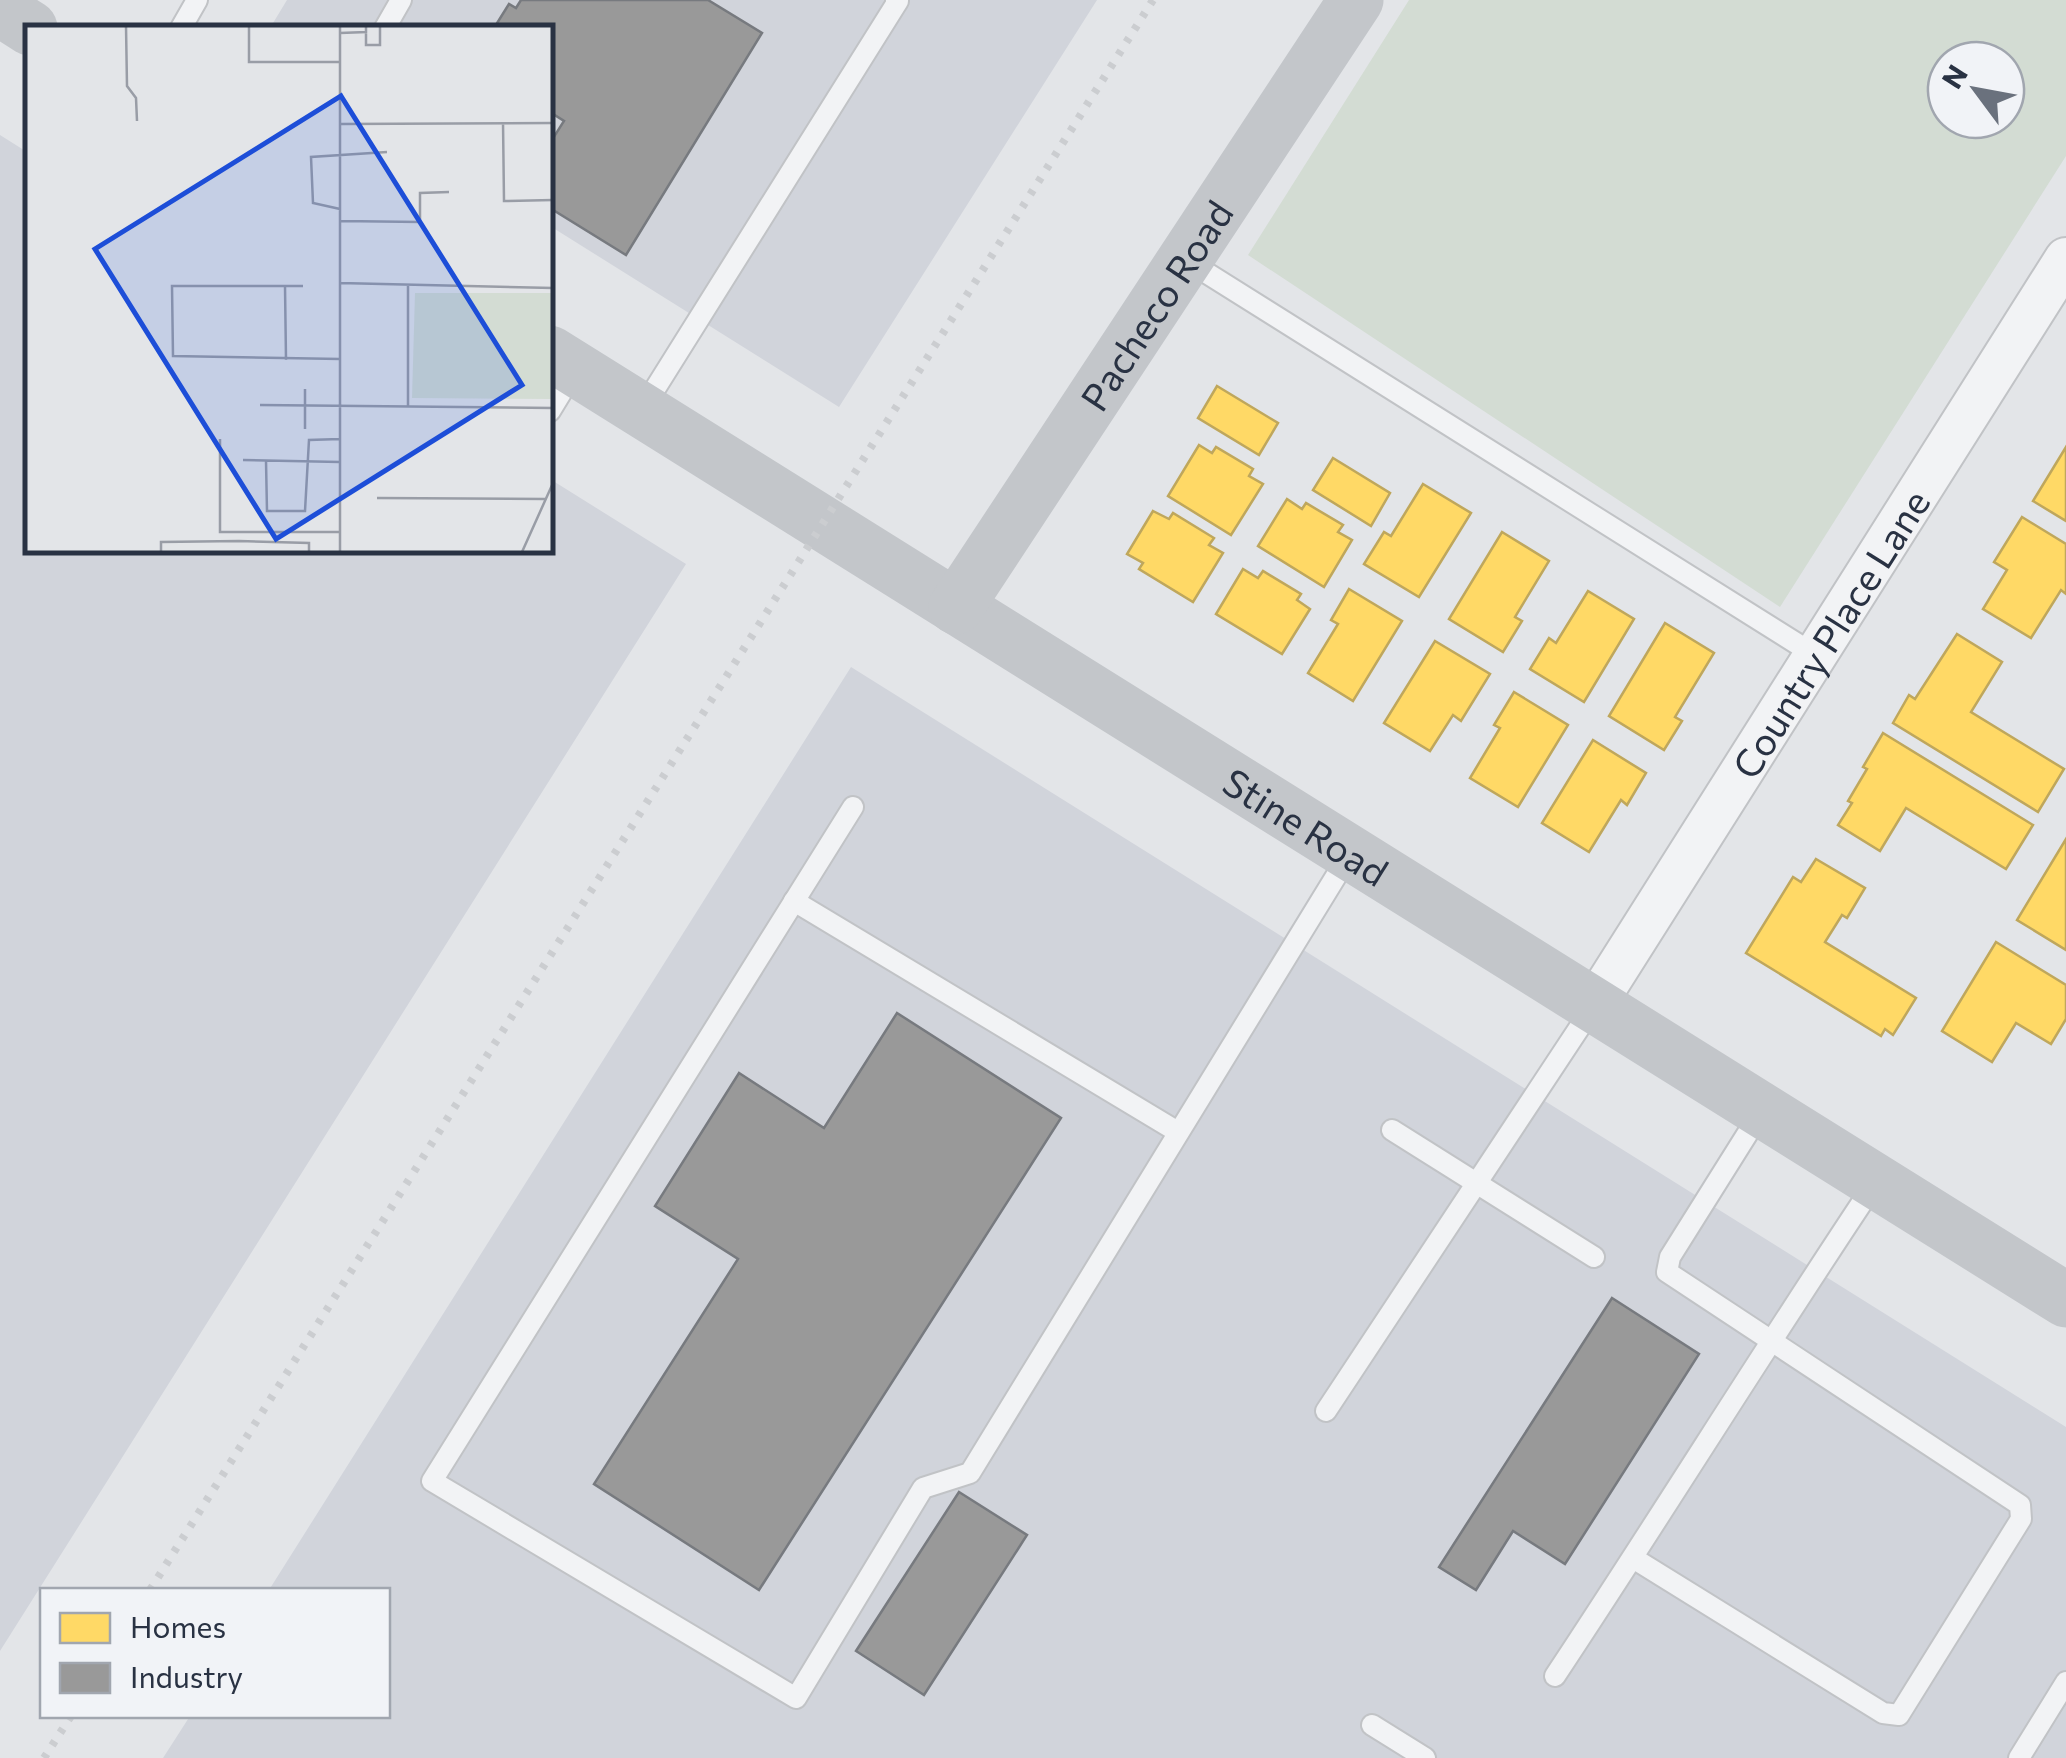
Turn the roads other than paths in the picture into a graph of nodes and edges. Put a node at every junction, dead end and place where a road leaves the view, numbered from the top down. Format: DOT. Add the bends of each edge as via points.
graph roads {
  1 [pos="197,0"];
  2 [pos="401,0"];
  3 [pos="896,0"];
  4 [pos="1356,0"];
  5 [pos="0,8"];
  6 [pos="26,25"];
  7 [pos="183,25"];
  8 [pos="386,25"];
  9 [pos="2066,259"];
  10 [pos="1184,260"];
  11 [pos="559,378"];
  12 [pos="642,410"];
  13 [pos="956,607"];
  14 [pos="1816,655"];
  15 [pos="853,807"];
  16 [pos="1350,853"];
  17 [pos="794,901"];
  18 [pos="1594,1005"];
  19 [pos="1762,1110"];
  20 [pos="1392,1130"];
  21 [pos="1178,1132"];
  22 [pos="1476,1182"];
  23 [pos="1876,1182"];
  24 [pos="1594,1257"];
  25 [pos="2066,1300"];
  26 [pos="1769,1342"];
  27 [pos="1326,1411"];
  28 [pos="1633,1558"];
  29 [pos="1554,1676"];
  30 [pos="2066,1682"];
  31 [pos="1372,1725"];
  32 [pos="1425,1758"];
  33 [pos="2019,1758"];
  1 -- 7 [label="lane"];
  2 -- 8 [label="lane"];
  3 -- 12 [label="lane"];
  4 -- 10 [label="main road, Pacheco Road"];
  5 -- 6 [label="main road"];
  9 -- 14 [label="street, Country Place Lane"];
  10 -- 13 [label="main road, Pacheco Road"];
  10 -- 14 [label="lane"];
  11 -- 12 [label="main road, Stine Road"];
  12 -- 13 [label="main road, Stine Road"];
  13 -- 16 [label="main road, Stine Road"];
  14 -- 18 [label="street, Country Place Lane"];
  15 -- 17 [label="lane"];
  16 -- 18 [label="main road, Stine Road"];
  16 -- 21 [label="lane"];
  17 -- 21 [label="lane"];
  17 -- 21 [label="lane" via="432,1481 796,1698 923,1488 970,1473"];
  18 -- 19 [label="main road, Stine Road"];
  18 -- 22 [label="lane"];
  19 -- 23 [label="main road, Stine Road"];
  19 -- 26 [label="lane" via="1670,1256 1667,1272"];
  20 -- 22 [label="lane"];
  22 -- 24 [label="lane"];
  22 -- 27 [label="lane"];
  23 -- 25 [label="main road, Stine Road"];
  23 -- 26 [label="lane"];
  26 -- 28 [label="lane"];
  26 -- 28 [label="lane" via="2020,1505 2022,1519 1920,1682 1899,1715 1883,1713"];
  28 -- 29 [label="lane"];
  30 -- 33 [label="lane"];
  31 -- 32 [label="lane"];
}
